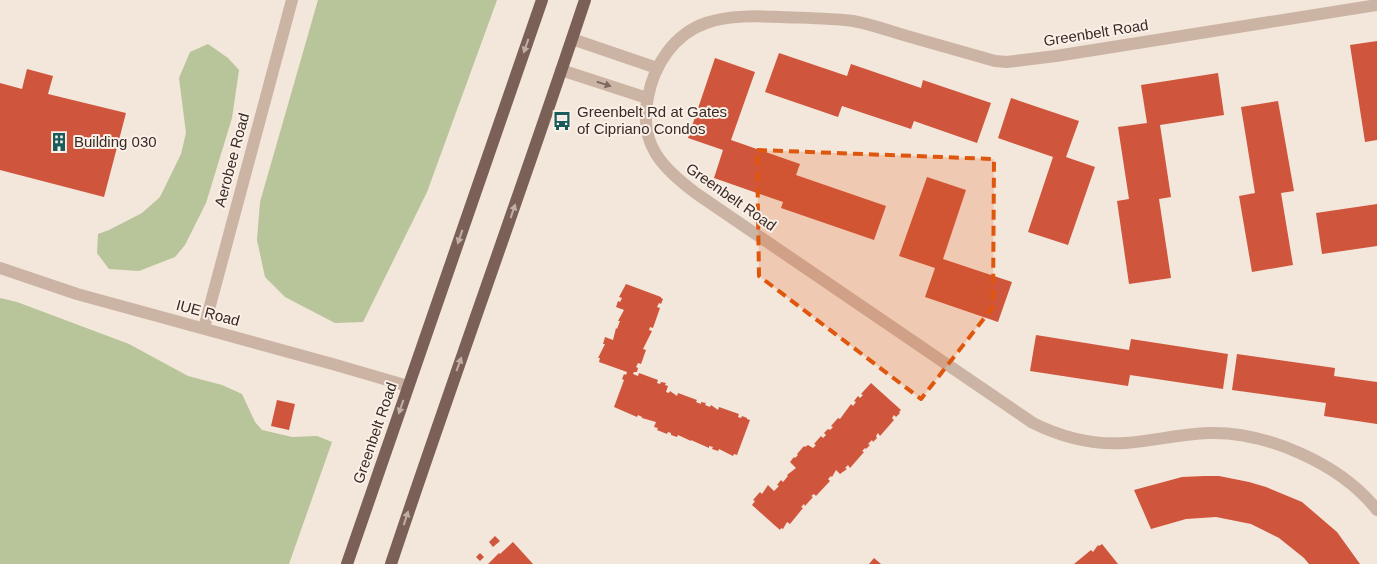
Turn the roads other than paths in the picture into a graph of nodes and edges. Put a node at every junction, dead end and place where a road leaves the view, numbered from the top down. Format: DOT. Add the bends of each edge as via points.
graph roads {
  1 [pos="292,0"];
  2 [pos="542,0"];
  3 [pos="585,0"];
  4 [pos="1377,5"];
  5 [pos="572,39"];
  6 [pos="657,68"];
  7 [pos="561,70"];
  8 [pos="648,98"];
  9 [pos="0,268"];
  10 [pos="204,328"];
  11 [pos="408,386"];
  12 [pos="1377,510"];
  13 [pos="347,564"];
  14 [pos="391,564"];
  1 -- 10 [label="street, Aerobee Road"];
  2 -- 11 [label="main road, Greenbelt Road, one-way"];
  3 -- 5 [label="main road"];
  4 -- 6 [label="street, Greenbelt Road" via="1007,62 853,22 734,18 704,23 693,29 679,39"];
  5 -- 6 [label="street"];
  5 -- 7 [label="main road"];
  6 -- 8 [label="street, Greenbelt Road"];
  7 -- 8 [label="street, one-way"];
  14 -- 7 [label="main road, one-way"];
  8 -- 12 [label="street, Greenbelt Road" via="647,124 652,148 672,176 1033,423 1062,435 1104,443 1208,433 1245,435 1287,447 1331,470"];
  9 -- 10 [label="street, IUE Road" via="77,294"];
  10 -- 11 [label="street, IUE Road"];
  11 -- 13 [label="main road, Greenbelt Road, one-way"];
}
